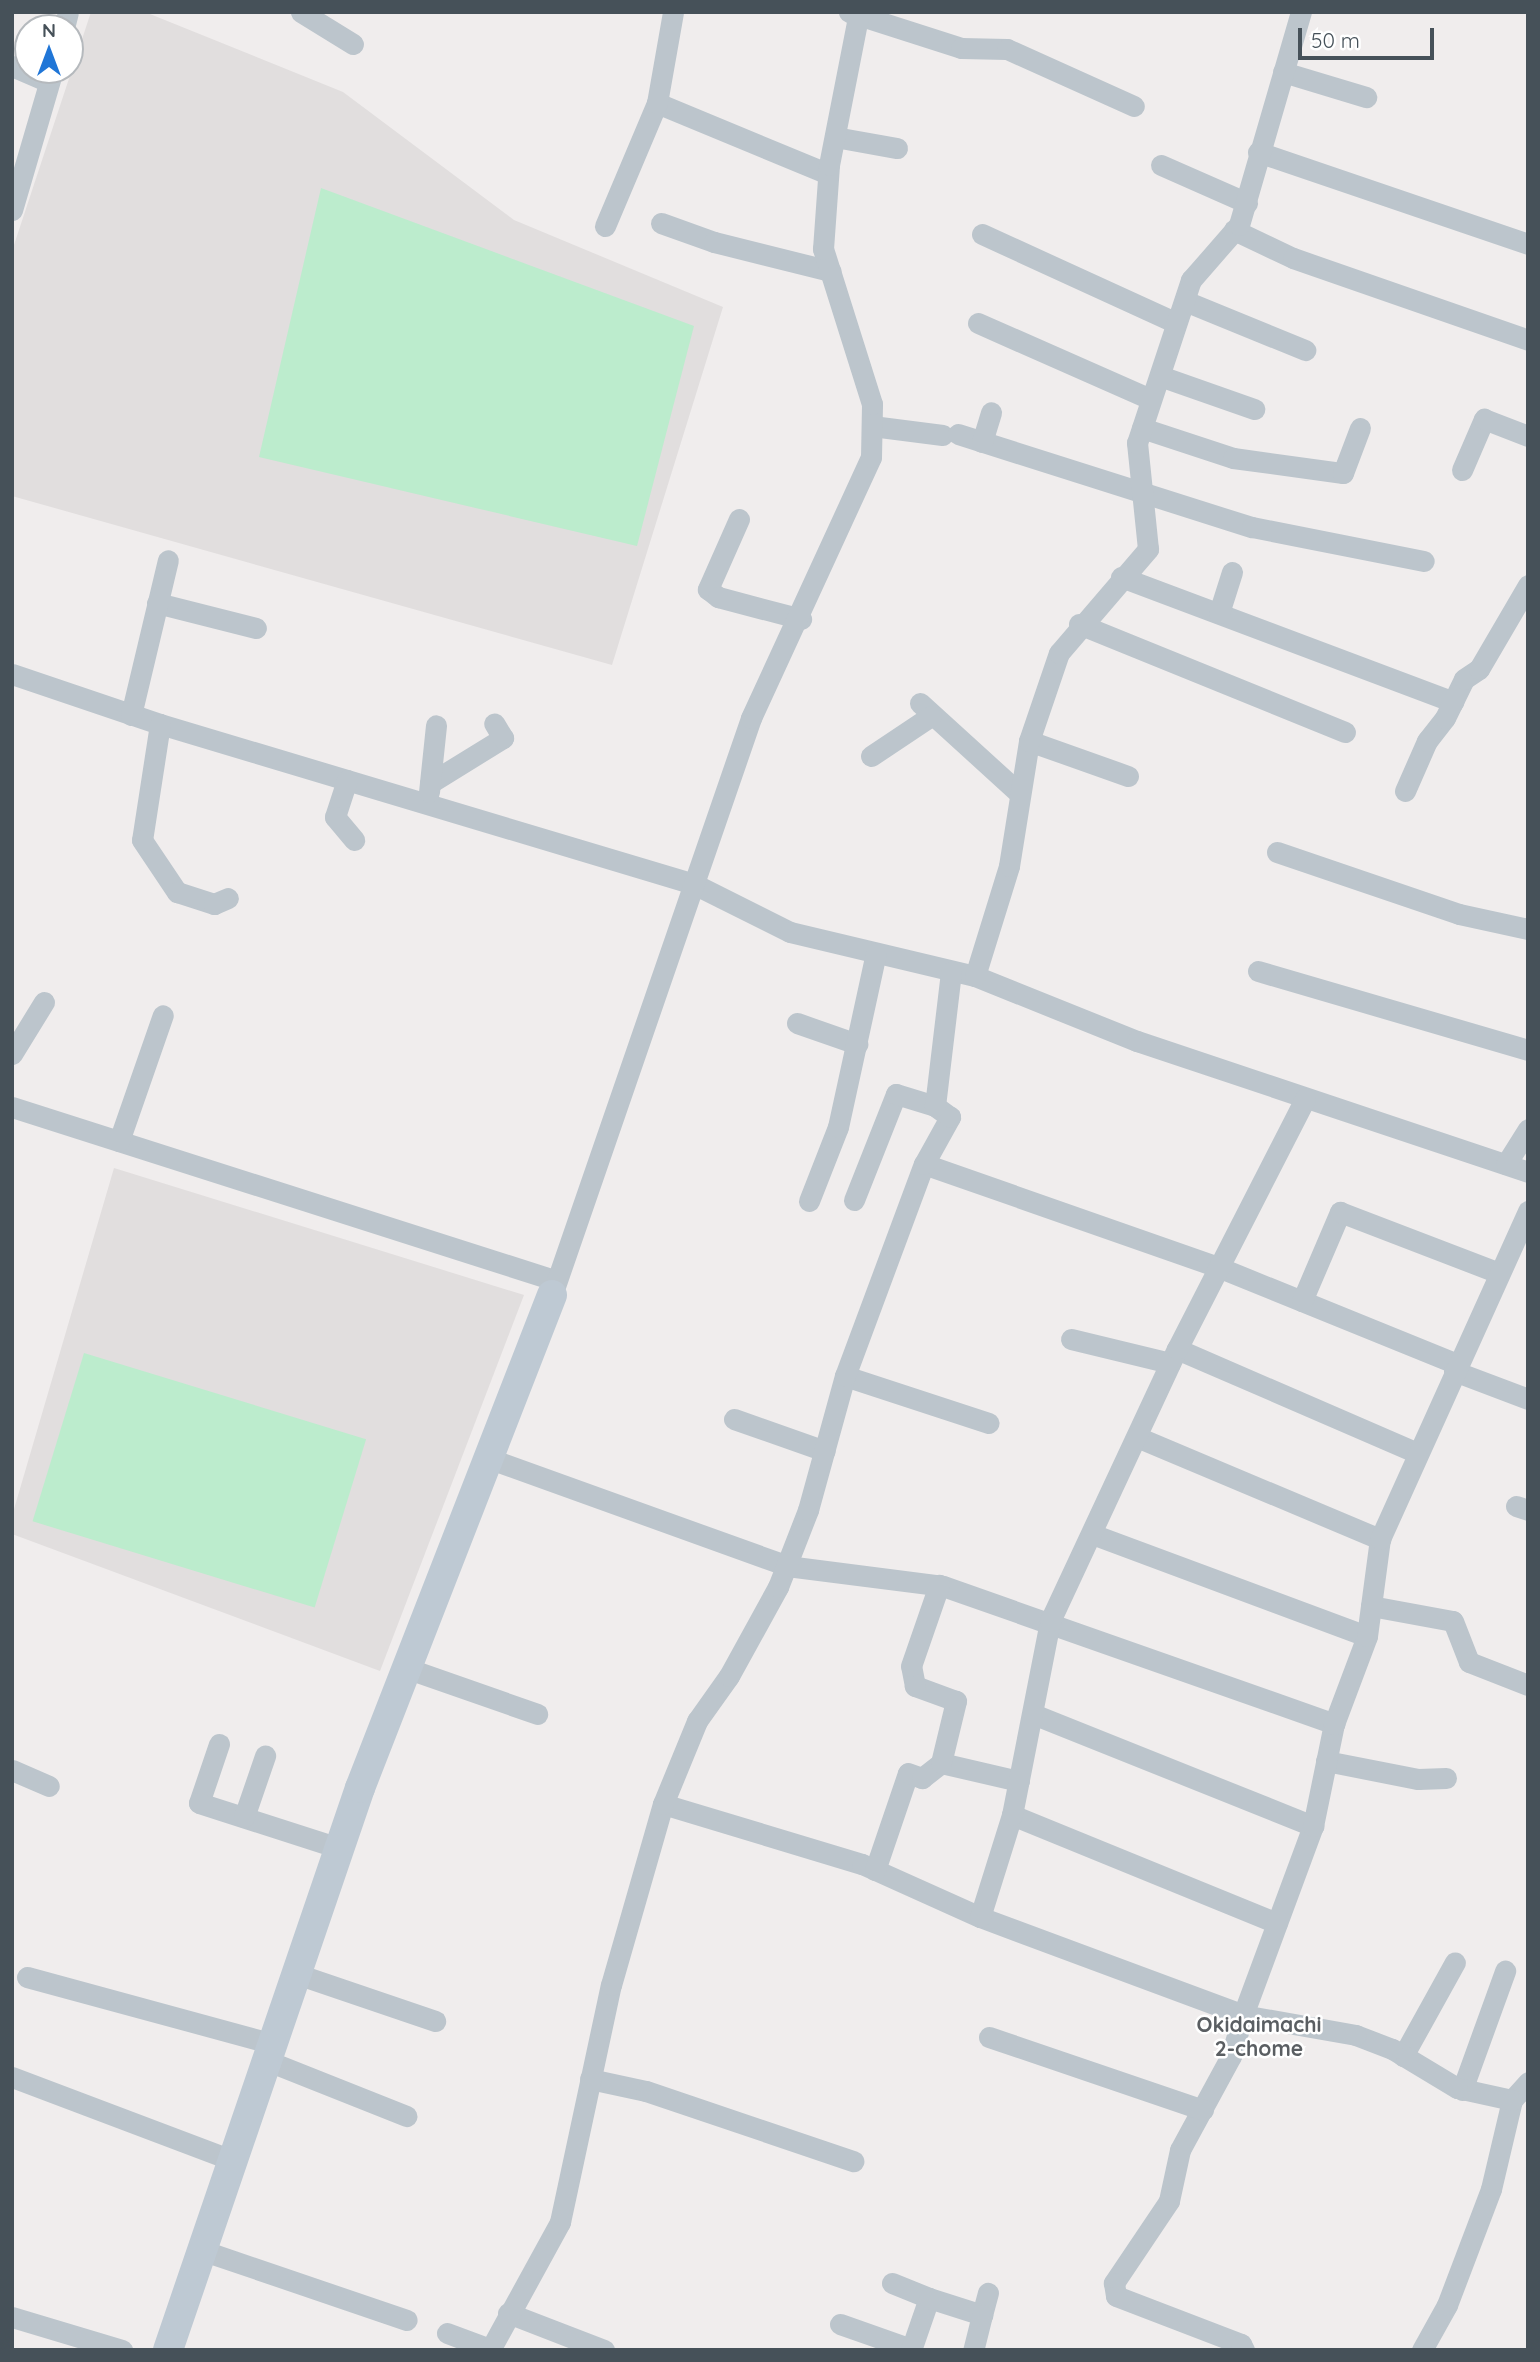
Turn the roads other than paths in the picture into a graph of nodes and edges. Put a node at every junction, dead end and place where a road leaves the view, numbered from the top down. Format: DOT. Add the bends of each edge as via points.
graph roads {
  1 [pos="301,12"];
  2 [pos="673,12"];
  3 [pos="1301,12"];
  4 [pos="855,13"];
  5 [pos="353,44"];
  6 [pos="1283,72"];
  7 [pos="48,84"];
  8 [pos="1366,97"];
  9 [pos="657,103"];
  10 [pos="1134,106"];
  11 [pos="835,137"];
  12 [pos="897,148"];
  13 [pos="21,150"];
  14 [pos="1258,152"];
  15 [pos="1161,165"];
  16 [pos="828,173"];
  17 [pos="1247,203"];
  18 [pos="12,210"];
  19 [pos="661,223"];
  20 [pos="605,226"];
  21 [pos="1234,230"];
  22 [pos="982,234"];
  23 [pos="1528,244"];
  24 [pos="830,271"];
  25 [pos="1185,301"];
  26 [pos="978,323"];
  27 [pos="1176,323"];
  28 [pos="1528,340"];
  29 [pos="1305,350"];
  30 [pos="1160,376"];
  31 [pos="1150,399"];
  32 [pos="1254,409"];
  33 [pos="991,412"];
  34 [pos="872,426"];
  35 [pos="1142,428"];
  36 [pos="1360,428"];
  37 [pos="1528,436"];
  38 [pos="982,442"];
  39 [pos="1462,470"];
  40 [pos="1145,496"];
  41 [pos="739,519"];
  42 [pos="168,559"];
  43 [pos="1424,561"];
  44 [pos="1232,572"];
  45 [pos="1121,577"];
  46 [pos="1528,585"];
  47 [pos="157,603"];
  48 [pos="1219,613"];
  49 [pos="801,620"];
  50 [pos="1079,624"];
  51 [pos="256,628"];
  52 [pos="12,674"];
  53 [pos="1453,702"];
  54 [pos="131,715"];
  55 [pos="494,723"];
  56 [pos="160,724"];
  57 [pos="436,725"];
  58 [pos="1345,732"];
  59 [pos="1029,741"];
  60 [pos="871,756"];
  61 [pos="1128,776"];
  62 [pos="1404,778"];
  63 [pos="346,780"];
  64 [pos="430,783"];
  65 [pos="1019,793"];
  66 [pos="427,805"];
  67 [pos="354,840"];
  68 [pos="1277,852"];
  69 [pos="694,884"];
  70 [pos="228,898"];
  71 [pos="1528,929"];
  72 [pos="876,953"];
  73 [pos="1258,971"];
  74 [pos="951,972"];
  75 [pos="975,976"];
  76 [pos="44,1002"];
  77 [pos="163,1015"];
  78 [pos="797,1024"];
  79 [pos="857,1044"];
  80 [pos="1528,1050"];
  81 [pos="12,1054"];
  82 [pos="1305,1099"];
  83 [pos="935,1106"];
  84 [pos="12,1107"];
  85 [pos="1528,1129"];
  86 [pos="119,1141"];
  87 [pos="924,1164"];
  88 [pos="1506,1164"];
  89 [pos="1528,1172"];
  90 [pos="853,1200"];
  91 [pos="809,1201"];
  92 [pos="1528,1210"];
  93 [pos="1218,1267"];
  94 [pos="1499,1273"];
  95 [pos="553,1288"];
  96 [pos="1302,1301"];
  97 [pos="1071,1339"];
  98 [pos="1173,1356"];
  99 [pos="1455,1367"];
  100 [pos="845,1376"];
  101 [pos="1528,1399"];
  102 [pos="734,1419"];
  103 [pos="989,1423"];
  104 [pos="1137,1437"];
  105 [pos="825,1451"];
  106 [pos="1416,1452"];
  107 [pos="485,1457"];
  108 [pos="1092,1534"];
  109 [pos="1380,1539"];
  110 [pos="787,1566"];
  111 [pos="939,1585"];
  112 [pos="1371,1606"];
  113 [pos="1050,1620"];
  114 [pos="1367,1636"];
  115 [pos="406,1668"];
  116 [pos="1528,1685"];
  117 [pos="537,1714"];
  118 [pos="1033,1714"];
  119 [pos="1334,1724"];
  120 [pos="219,1744"];
  121 [pos="265,1756"];
  122 [pos="1326,1760"];
  123 [pos="942,1763"];
  124 [pos="12,1770"];
  125 [pos="1446,1778"];
  126 [pos="1019,1781"];
  127 [pos="49,1786"];
  128 [pos="663,1804"];
  129 [pos="1012,1815"];
  130 [pos="244,1818"];
  131 [pos="1313,1826"];
  132 [pos="339,1849"];
  133 [pos="876,1870"];
  134 [pos="980,1917"];
  135 [pos="1277,1923"];
  136 [pos="1455,1962"];
  137 [pos="1505,1971"];
  138 [pos="297,1974"];
  139 [pos="27,1977"];
  140 [pos="1243,2015"];
  141 [pos="435,2021"];
  142 [pos="989,2037"];
  143 [pos="271,2053"];
  144 [pos="1403,2056"];
  145 [pos="12,2077"];
  146 [pos="590,2079"];
  147 [pos="1528,2082"];
  148 [pos="1462,2090"];
  149 [pos="1511,2100"];
  150 [pos="1203,2110"];
  151 [pos="406,2116"];
  152 [pos="234,2161"];
  153 [pos="853,2161"];
  154 [pos="204,2251"];
  155 [pos="892,2283"];
  156 [pos="988,2293"];
  157 [pos="929,2298"];
  158 [pos="508,2313"];
  159 [pos="982,2315"];
  160 [pos="12,2317"];
  161 [pos="407,2320"];
  162 [pos="840,2324"];
  163 [pos="447,2333"];
  164 [pos="490,2349"];
  165 [pos="911,2349"];
  166 [pos="122,2350"];
  167 [pos="168,2350"];
  168 [pos="604,2350"];
  169 [pos="973,2350"];
  170 [pos="1244,2350"];
  171 [pos="1422,2350"];
  1 -- 5 [label="street"];
  2 -- 9 [label="street"];
  3 -- 6 [label="street"];
  4 -- 10 [label="street" via="961,48 1007,49"];
  4 -- 11 [label="street"];
  6 -- 8 [label="street"];
  6 -- 14 [label="street"];
  7 -- 13 [label="street"];
  9 -- 16 [label="street"];
  9 -- 20 [label="street"];
  11 -- 12 [label="street"];
  11 -- 16 [label="street"];
  13 -- 18 [label="street"];
  14 -- 17 [label="street"];
  14 -- 23 [label="street"];
  15 -- 17 [label="street"];
  16 -- 24 [label="street" via="822,249"];
  17 -- 21 [label="street"];
  19 -- 24 [label="street" via="714,242"];
  21 -- 25 [label="street" via="1191,280"];
  21 -- 28 [label="street" via="1293,258"];
  22 -- 27 [label="street"];
  24 -- 34 [label="street" via="872,404"];
  25 -- 27 [label="street"];
  25 -- 29 [label="street"];
  26 -- 31 [label="street"];
  27 -- 30 [label="street"];
  30 -- 31 [label="street"];
  30 -- 32 [label="street"];
  31 -- 35 [label="street"];
  33 -- 38 [label="street"];
  34 -- 38 [label="street"];
  34 -- 49 [label="street" via="872,457"];
  35 -- 36 [label="street" via="1233,458 1343,473"];
  35 -- 40 [label="street" via="1136,461"];
  37 -- 39 [label="street" via="1483,419"];
  38 -- 40 [label="street"];
  40 -- 43 [label="street" via="1252,527"];
  40 -- 45 [label="street" via="1148,549"];
  41 -- 49 [label="street" via="708,589 718,597"];
  42 -- 47 [label="street"];
  44 -- 48 [label="street"];
  45 -- 48 [label="street"];
  45 -- 50 [label="street"];
  46 -- 53 [label="street" via="1479,668 1464,679"];
  47 -- 51 [label="street"];
  47 -- 54 [label="street"];
  48 -- 53 [label="street"];
  49 -- 69 [label="street" via="751,719"];
  50 -- 58 [label="street"];
  50 -- 59 [label="street" via="1059,653"];
  52 -- 54 [label="street"];
  53 -- 62 [label="street"];
  54 -- 56 [label="street"];
  55 -- 64 [label="street" via="503,738"];
  56 -- 63 [label="street"];
  56 -- 70 [label="street" via="142,840 177,892 214,904"];
  57 -- 64 [label="street"];
  59 -- 61 [label="street"];
  59 -- 65 [label="street"];
  60 -- 65 [label="street" via="926,710"];
  63 -- 66 [label="street"];
  63 -- 67 [label="street" via="335,817"];
  64 -- 66 [label="street"];
  65 -- 75 [label="street" via="1009,866"];
  66 -- 69 [label="street"];
  68 -- 71 [label="street" via="1459,914"];
  69 -- 72 [label="street" via="790,932"];
  69 -- 95 [label="street"];
  72 -- 74 [label="street"];
  72 -- 79 [label="street"];
  73 -- 80 [label="street"];
  74 -- 75 [label="street"];
  74 -- 83 [label="street"];
  75 -- 82 [label="street" via="1136,1041"];
  76 -- 81 [label="street"];
  77 -- 86 [label="street"];
  78 -- 79 [label="street"];
  79 -- 91 [label="street" via="838,1127"];
  82 -- 88 [label="street"];
  82 -- 93 [label="street"];
  83 -- 87 [label="street" via="950,1117"];
  83 -- 90 [label="street" via="896,1094"];
  84 -- 86 [label="street"];
  85 -- 88 [label="street"];
  86 -- 95 [label="street"];
  87 -- 93 [label="street"];
  87 -- 100 [label="street"];
  88 -- 89 [label="street"];
  92 -- 94 [label="street"];
  93 -- 96 [label="street"];
  93 -- 98 [label="street"];
  94 -- 96 [label="street" via="1340,1212"];
  94 -- 99 [label="street"];
  95 -- 107 [label="street"];
  96 -- 99 [label="street"];
  97 -- 98 [label="street"];
  98 -- 104 [label="street"];
  98 -- 106 [label="street"];
  99 -- 101 [label="street"];
  99 -- 106 [label="street"];
  100 -- 103 [label="street"];
  100 -- 105 [label="street"];
  102 -- 105 [label="street"];
  104 -- 108 [label="street"];
  104 -- 109 [label="street"];
  105 -- 110 [label="street"];
  106 -- 109 [label="street"];
  107 -- 110 [label="street"];
  107 -- 115 [label="street"];
  108 -- 113 [label="street"];
  108 -- 114 [label="street"];
  109 -- 112 [label="street"];
  110 -- 111 [label="street"];
  110 -- 128 [label="street" via="750,1640 697,1721"];
  111 -- 113 [label="street"];
  111 -- 123 [label="street" via="911,1666 915,1686 956,1701"];
  112 -- 114 [label="street"];
  112 -- 116 [label="street" via="1453,1621 1469,1662"];
  113 -- 118 [label="street"];
  113 -- 119 [label="street"];
  114 -- 119 [label="street"];
  115 -- 117 [label="street"];
  115 -- 132 [label="street"];
  118 -- 126 [label="street"];
  118 -- 131 [label="street"];
  119 -- 122 [label="street"];
  120 -- 130 [label="street" via="199,1803"];
  121 -- 130 [label="street"];
  122 -- 125 [label="street" via="1418,1779"];
  122 -- 131 [label="street"];
  123 -- 126 [label="street"];
  123 -- 133 [label="street" via="922,1778 908,1773"];
  124 -- 127 [label="street"];
  126 -- 129 [label="street"];
  128 -- 133 [label="street"];
  128 -- 146 [label="street" via="627,1924"];
  129 -- 134 [label="street"];
  129 -- 135 [label="street"];
  130 -- 132 [label="street"];
  131 -- 135 [label="street"];
  132 -- 138 [label="street"];
  133 -- 134 [label="street"];
  134 -- 140 [label="street"];
  135 -- 140 [label="street"];
  136 -- 144 [label="street"];
  137 -- 148 [label="street"];
  138 -- 141 [label="street"];
  138 -- 143 [label="street"];
  139 -- 143 [label="street"];
  140 -- 144 [label="street" via="1356,2035"];
  140 -- 150 [label="street" via="1231,2056"];
  142 -- 150 [label="street"];
  143 -- 151 [label="street"];
  143 -- 152 [label="street"];
  144 -- 148 [label="street"];
  145 -- 152 [label="street"];
  146 -- 153 [label="street" via="646,2091"];
  146 -- 158 [label="street" via="560,2222"];
  147 -- 149 [label="street"];
  148 -- 149 [label="street"];
  149 -- 171 [label="street" via="1491,2189 1447,2305"];
  150 -- 170 [label="street" via="1180,2150 1168,2201 1114,2283 1116,2296 1241,2344"];
  152 -- 154 [label="street"];
  154 -- 161 [label="street"];
  154 -- 167 [label="street"];
  155 -- 157 [label="street"];
  156 -- 159 [label="street"];
  157 -- 159 [label="street"];
  157 -- 165 [label="street"];
  158 -- 164 [label="street"];
  158 -- 168 [label="street"];
  159 -- 169 [label="street"];
  160 -- 166 [label="street"];
  162 -- 165 [label="street"];
  163 -- 164 [label="street"];
}
